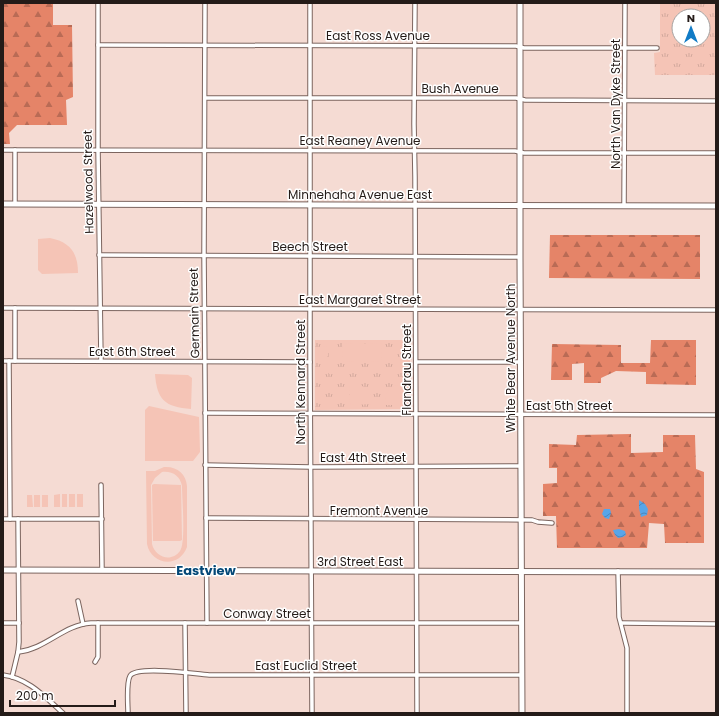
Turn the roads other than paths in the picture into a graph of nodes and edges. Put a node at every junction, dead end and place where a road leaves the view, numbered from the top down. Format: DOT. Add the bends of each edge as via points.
graph roads {
  1 [pos="98,3"];
  2 [pos="205,3"];
  3 [pos="310,3"];
  4 [pos="415,3"];
  5 [pos="520,3"];
  6 [pos="625,3"];
  7 [pos="98,45"];
  8 [pos="205,45"];
  9 [pos="310,45"];
  10 [pos="415,45"];
  11 [pos="520,47"];
  12 [pos="625,48"];
  13 [pos="657,48"];
  14 [pos="204,98"];
  15 [pos="310,98"];
  16 [pos="414,98"];
  17 [pos="520,99"];
  18 [pos="625,100"];
  19 [pos="716,101"];
  20 [pos="3,150"];
  21 [pos="15,150"];
  22 [pos="98,150"];
  23 [pos="204,150"];
  24 [pos="309,150"];
  25 [pos="414,150"];
  26 [pos="520,152"];
  27 [pos="624,153"];
  28 [pos="716,153"];
  29 [pos="99,203"];
  30 [pos="3,204"];
  31 [pos="15,204"];
  32 [pos="204,204"];
  33 [pos="309,204"];
  34 [pos="416,205"];
  35 [pos="520,205"];
  36 [pos="624,205"];
  37 [pos="716,206"];
  38 [pos="99,255"];
  39 [pos="204,256"];
  40 [pos="310,256"];
  41 [pos="416,256"];
  42 [pos="520,256"];
  43 [pos="3,308"];
  44 [pos="15,308"];
  45 [pos="100,308"];
  46 [pos="310,308"];
  47 [pos="204,309"];
  48 [pos="416,309"];
  49 [pos="520,309"];
  50 [pos="716,310"];
  51 [pos="3,361"];
  52 [pos="9,361"];
  53 [pos="15,361"];
  54 [pos="101,361"];
  55 [pos="205,362"];
  56 [pos="310,362"];
  57 [pos="416,362"];
  58 [pos="521,362"];
  59 [pos="205,414"];
  60 [pos="311,414"];
  61 [pos="416,414"];
  62 [pos="521,414"];
  63 [pos="716,415"];
  64 [pos="205,465"];
  65 [pos="520,466"];
  66 [pos="311,467"];
  67 [pos="416,467"];
  68 [pos="101,485"];
  69 [pos="206,518"];
  70 [pos="3,519"];
  71 [pos="10,519"];
  72 [pos="18,519"];
  73 [pos="102,519"];
  74 [pos="311,519"];
  75 [pos="416,520"];
  76 [pos="521,520"];
  77 [pos="552,523"];
  78 [pos="3,570"];
  79 [pos="18,570"];
  80 [pos="102,570"];
  81 [pos="206,570"];
  82 [pos="312,570"];
  83 [pos="416,571"];
  84 [pos="522,571"];
  85 [pos="618,571"];
  86 [pos="716,572"];
  87 [pos="78,601"];
  88 [pos="3,623"];
  89 [pos="19,623"];
  90 [pos="98,623"];
  91 [pos="185,623"];
  92 [pos="207,623"];
  93 [pos="312,623"];
  94 [pos="417,623"];
  95 [pos="522,623"];
  96 [pos="621,623"];
  97 [pos="83,624"];
  98 [pos="716,624"];
  99 [pos="18,652"];
  100 [pos="95,662"];
  101 [pos="185,673"];
  102 [pos="3,675"];
  103 [pos="312,675"];
  104 [pos="417,675"];
  105 [pos="522,675"];
  106 [pos="12,677"];
  107 [pos="63,713"];
  108 [pos="128,713"];
  109 [pos="186,713"];
  110 [pos="312,713"];
  111 [pos="417,713"];
  112 [pos="522,713"];
  113 [pos="627,713"];
  1 -- 7 [label="street, Hazelwood Street"];
  2 -- 8 [label="street, Germain Street"];
  3 -- 9 [label="street, North Kennard Street"];
  4 -- 10 [label="street, Flandrau Street"];
  5 -- 11 [label="main road, White Bear Avenue North"];
  6 -- 12 [label="street, North Van Dyke Street"];
  7 -- 8 [label="street, East Ross Avenue"];
  7 -- 22 [label="street, Hazelwood Street"];
  8 -- 9 [label="street, East Ross Avenue"];
  8 -- 14 [label="street, Germain Street"];
  9 -- 10 [label="street, East Ross Avenue"];
  9 -- 15 [label="street, North Kennard Street"];
  10 -- 11 [label="street, East Ross Avenue"];
  10 -- 16 [label="street, Flandrau Street"];
  11 -- 12 [label="street, East Ross Avenue"];
  11 -- 17 [label="main road, White Bear Avenue North"];
  12 -- 13 [label="street, East Ross Avenue"];
  12 -- 18 [label="street, North Van Dyke Street"];
  14 -- 15 [label="street, Bush Avenue"];
  14 -- 23 [label="street, Germain Street"];
  15 -- 16 [label="street, Bush Avenue"];
  15 -- 24 [label="street, North Kennard Street"];
  16 -- 17 [label="street, Bush Avenue"];
  16 -- 25 [label="street, Flandrau Street"];
  17 -- 18 [label="street, Bush Avenue"];
  17 -- 26 [label="main road, White Bear Avenue North"];
  18 -- 19 [label="street, Bush Avenue"];
  18 -- 27 [label="street, North Van Dyke Street"];
  20 -- 21 [label="street, East Reaney Avenue"];
  21 -- 22 [label="street, East Reaney Avenue"];
  21 -- 31 [label="street"];
  22 -- 23 [label="street, East Reaney Avenue"];
  22 -- 29 [label="street, Hazelwood Street"];
  23 -- 24 [label="street, East Reaney Avenue"];
  23 -- 32 [label="street, Germain Street"];
  24 -- 25 [label="street, East Reaney Avenue"];
  24 -- 33 [label="street, North Kennard Street"];
  25 -- 26 [label="street, East Reaney Avenue"];
  25 -- 34 [label="street, Flandrau Street"];
  26 -- 27 [label="street, East Reaney Avenue"];
  26 -- 35 [label="main road, White Bear Avenue North"];
  27 -- 28 [label="street, East Reaney Avenue"];
  27 -- 36 [label="street, North Van Dyke Street"];
  29 -- 31 [label="main road, Minnehaha Avenue East"];
  29 -- 32 [label="main road, Minnehaha Avenue East"];
  29 -- 38 [label="street, Hazelwood Street"];
  30 -- 31 [label="main road, Minnehaha Avenue East"];
  32 -- 33 [label="main road, Minnehaha Avenue East"];
  32 -- 39 [label="street, Germain Street"];
  33 -- 34 [label="main road, Minnehaha Avenue East"];
  33 -- 40 [label="street, North Kennard Street"];
  34 -- 35 [label="main road, Minnehaha Avenue East"];
  34 -- 41 [label="street, Flandrau Street"];
  35 -- 36 [label="main road, Minnehaha Avenue East"];
  35 -- 42 [label="main road, White Bear Avenue North"];
  36 -- 37 [label="main road, Minnehaha Avenue East"];
  38 -- 39 [label="street, Beech Street"];
  38 -- 45 [label="street, Hazelwood Street"];
  39 -- 40 [label="street, Beech Street"];
  39 -- 47 [label="street, Germain Street"];
  40 -- 41 [label="street, Beech Street"];
  40 -- 46 [label="street, North Kennard Street"];
  41 -- 42 [label="street, Beech Street"];
  41 -- 48 [label="street, Flandrau Street"];
  42 -- 49 [label="main road, White Bear Avenue North"];
  43 -- 44 [label="street, East Margaret Street"];
  44 -- 45 [label="street, East Margaret Street"];
  44 -- 53 [label="street"];
  45 -- 47 [label="street, East Margaret Street"];
  45 -- 54 [label="street, Hazelwood Street"];
  46 -- 47 [label="street, East Margaret Street"];
  46 -- 48 [label="street, East Margaret Street"];
  46 -- 56 [label="street, North Kennard Street"];
  47 -- 55 [label="street, Germain Street"];
  48 -- 49 [label="street, East Margaret Street"];
  48 -- 57 [label="street, Flandrau Street"];
  49 -- 50 [label="street, East Margaret Street"];
  49 -- 58 [label="main road, White Bear Avenue North"];
  51 -- 52 [label="street, East 6th Street"];
  52 -- 53 [label="street, East 6th Street"];
  52 -- 71 [label="street"];
  53 -- 54 [label="street, East 6th Street"];
  54 -- 55 [label="street, East 6th Street"];
  55 -- 56 [label="street, East 6th Street"];
  55 -- 59 [label="street, Germain Street"];
  56 -- 60 [label="street, North Kennard Street"];
  57 -- 58 [label="street"];
  57 -- 61 [label="street, Flandrau Street"];
  58 -- 62 [label="main road, White Bear Avenue North"];
  59 -- 60 [label="street, East 5th Street"];
  59 -- 64 [label="street, Germain Street"];
  60 -- 61 [label="street, East 5th Street"];
  60 -- 66 [label="street, North Kennard Street"];
  61 -- 62 [label="street, East 5th Street"];
  61 -- 67 [label="street, Flandrau Street"];
  62 -- 63 [label="street, East 5th Street"];
  62 -- 65 [label="main road, White Bear Avenue North"];
  64 -- 66 [label="street, East 4th Street"];
  64 -- 69 [label="street, Germain Street"];
  65 -- 67 [label="street, East 4th Street"];
  65 -- 76 [label="main road, White Bear Avenue North"];
  66 -- 67 [label="street, East 4th Street"];
  66 -- 74 [label="street, North Kennard Street"];
  67 -- 75 [label="street, Flandrau Street"];
  68 -- 73 [label="street"];
  69 -- 74 [label="street, Fremont Avenue"];
  69 -- 81 [label="street, Germain Street"];
  70 -- 71 [label="street"];
  71 -- 72 [label="street"];
  72 -- 73 [label="street"];
  72 -- 79 [label="street"];
  73 -- 80 [label="street"];
  74 -- 75 [label="street, Fremont Avenue"];
  74 -- 82 [label="street, North Kennard Street"];
  75 -- 76 [label="street, Fremont Avenue"];
  75 -- 83 [label="street, Flandrau Street"];
  76 -- 77 [label="street, Fremont Avenue"];
  76 -- 84 [label="main road, White Bear Avenue North"];
  78 -- 79 [label="main road, 3rd Street East"];
  79 -- 80 [label="main road, 3rd Street East"];
  79 -- 89 [label="street"];
  80 -- 81 [label="main road, 3rd Street East"];
  81 -- 82 [label="main road, 3rd Street East"];
  81 -- 92 [label="street, Germain Street"];
  82 -- 83 [label="main road, 3rd Street East"];
  82 -- 93 [label="street, North Kennard Street"];
  83 -- 84 [label="main road, 3rd Street East"];
  83 -- 94 [label="street, Flandrau Street"];
  84 -- 85 [label="main road, 3rd Street East"];
  84 -- 95 [label="main road, White Bear Avenue North"];
  85 -- 86 [label="main road, 3rd Street East"];
  85 -- 96 [label="street"];
  87 -- 97 [label="street"];
  88 -- 89 [label="street"];
  89 -- 99 [label="street"];
  90 -- 91 [label="street, Conway Street"];
  90 -- 97 [label="street, Conway Street"];
  90 -- 100 [label="street" via="98,657"];
  91 -- 92 [label="street, Conway Street"];
  91 -- 101 [label="street"];
  92 -- 93 [label="street, Conway Street"];
  93 -- 94 [label="street, Conway Street"];
  93 -- 103 [label="street, North Kennard Street"];
  94 -- 95 [label="street, Conway Street"];
  94 -- 104 [label="street, Flandrau Street"];
  95 -- 105 [label="main road, White Bear Avenue North"];
  96 -- 98 [label="street"];
  96 -- 113 [label="street" via="627,648"];
  97 -- 99 [label="street, Conway Street" via="70,628 36,648"];
  99 -- 106 [label="street"];
  101 -- 103 [label="street, East Euclid Street"];
  101 -- 108 [label="street, East Euclid Street" via="132,673 128,680"];
  101 -- 109 [label="street"];
  102 -- 106 [label="street"];
  103 -- 104 [label="street, East Euclid Street"];
  103 -- 110 [label="street, North Kennard Street"];
  104 -- 105 [label="street, East Euclid Street"];
  104 -- 111 [label="street, Flandrau Street"];
  105 -- 112 [label="main road, White Bear Avenue North"];
  106 -- 107 [label="street" via="30,684"];
}
